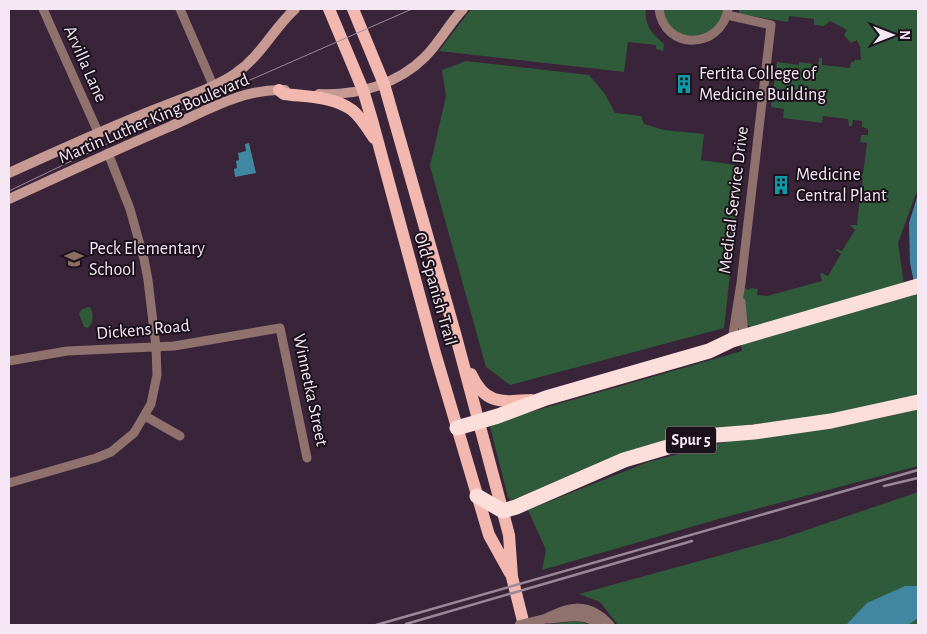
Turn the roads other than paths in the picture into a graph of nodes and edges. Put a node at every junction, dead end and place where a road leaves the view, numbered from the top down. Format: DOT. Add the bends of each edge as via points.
graph roads {
  1 [pos="43,9"];
  2 [pos="180,9"];
  3 [pos="295,9"];
  4 [pos="329,9"];
  5 [pos="353,9"];
  6 [pos="463,9"];
  7 [pos="659,9"];
  8 [pos="727,12"];
  9 [pos="384,84"];
  10 [pos="213,85"];
  11 [pos="279,90"];
  12 [pos="363,90"];
  13 [pos="98,132"];
  14 [pos="378,144"];
  15 [pos="108,153"];
  16 [pos="9,173"];
  17 [pos="9,199"];
  18 [pos="918,286"];
  19 [pos="280,328"];
  20 [pos="455,333"];
  21 [pos="738,338"];
  22 [pos="156,347"];
  23 [pos="9,361"];
  24 [pos="546,398"];
  25 [pos="918,402"];
  26 [pos="145,416"];
  27 [pos="479,422"];
  28 [pos="457,428"];
  29 [pos="180,436"];
  30 [pos="308,458"];
  31 [pos="9,483"];
  32 [pos="477,496"];
  33 [pos="503,511"];
  34 [pos="512,577"];
  35 [pos="544,619"];
  36 [pos="519,625"];
  37 [pos="524,625"];
  38 [pos="600,625"];
  39 [pos="610,625"];
  1 -- 13 [label="street, Arvilla Lane"];
  2 -- 10 [label="street"];
  3 -- 10 [label="main road, Martin Luther King Boulevard" via="256,56 235,74"];
  4 -- 12 [label="main road, Old Spanish Trail"];
  5 -- 9 [label="main road, Old Spanish Trail"];
  6 -- 9 [label="main road, Martin Luther King Boulevard" via="424,58"];
  7 -- 8 [label="street" via="667,28 688,40 712,35 724,23"];
  8 -- 21 [label="street, Medical Service Drive" via="771,25 740,290"];
  9 -- 12 [label="main road, Martin Luther King Boulevard"];
  9 -- 20 [label="main road, Old Spanish Trail"];
  10 -- 13 [label="main road, Martin Luther King Boulevard"];
  11 -- 12 [label="main road, Martin Luther King Boulevard" via="322,94"];
  11 -- 14 [label="main road" via="284,94 324,98 351,110"];
  11 -- 15 [label="main road, Martin Luther King Boulevard" via="236,98"];
  12 -- 14 [label="main road, Old Spanish Trail"];
  13 -- 16 [label="main road, Martin Luther King Boulevard"];
  14 -- 28 [label="main road, Old Spanish Trail"];
  15 -- 17 [label="main road, Martin Luther King Boulevard"];
  15 -- 22 [label="street" via="130,209 144,259"];
  18 -- 21 [label="highway"];
  19 -- 22 [label="street, Dickens Road"];
  19 -- 30 [label="street, Winnetka Street"];
  20 -- 24 [label="main road" via="475,382 488,396 510,402"];
  20 -- 27 [label="main road, Old Spanish Trail"];
  21 -- 24 [label="highway" via="709,351"];
  22 -- 23 [label="street, Dickens Road" via="67,351"];
  22 -- 26 [label="street" via="157,375"];
  24 -- 27 [label="highway"];
  25 -- 33 [label="highway, Spur 5 / Spur 5" via="831,421 705,436 624,460"];
  26 -- 29 [label="street"];
  26 -- 31 [label="street" via="134,433 111,452"];
  27 -- 28 [label="highway"];
  27 -- 33 [label="main road, Old Spanish Trail"];
  28 -- 32 [label="main road, Old Spanish Trail"];
  32 -- 33 [label="highway"];
  32 -- 34 [label="main road, Old Spanish Trail" via="489,535"];
  33 -- 34 [label="main road, Old Spanish Trail" via="509,535"];
  34 -- 37 [label="main road, Old Spanish Trail"];
  35 -- 36 [label="street, bridge"];
  35 -- 38 [label="street" via="581,616"];
  35 -- 39 [label="street" via="561,610 581,608 598,614"];
}
